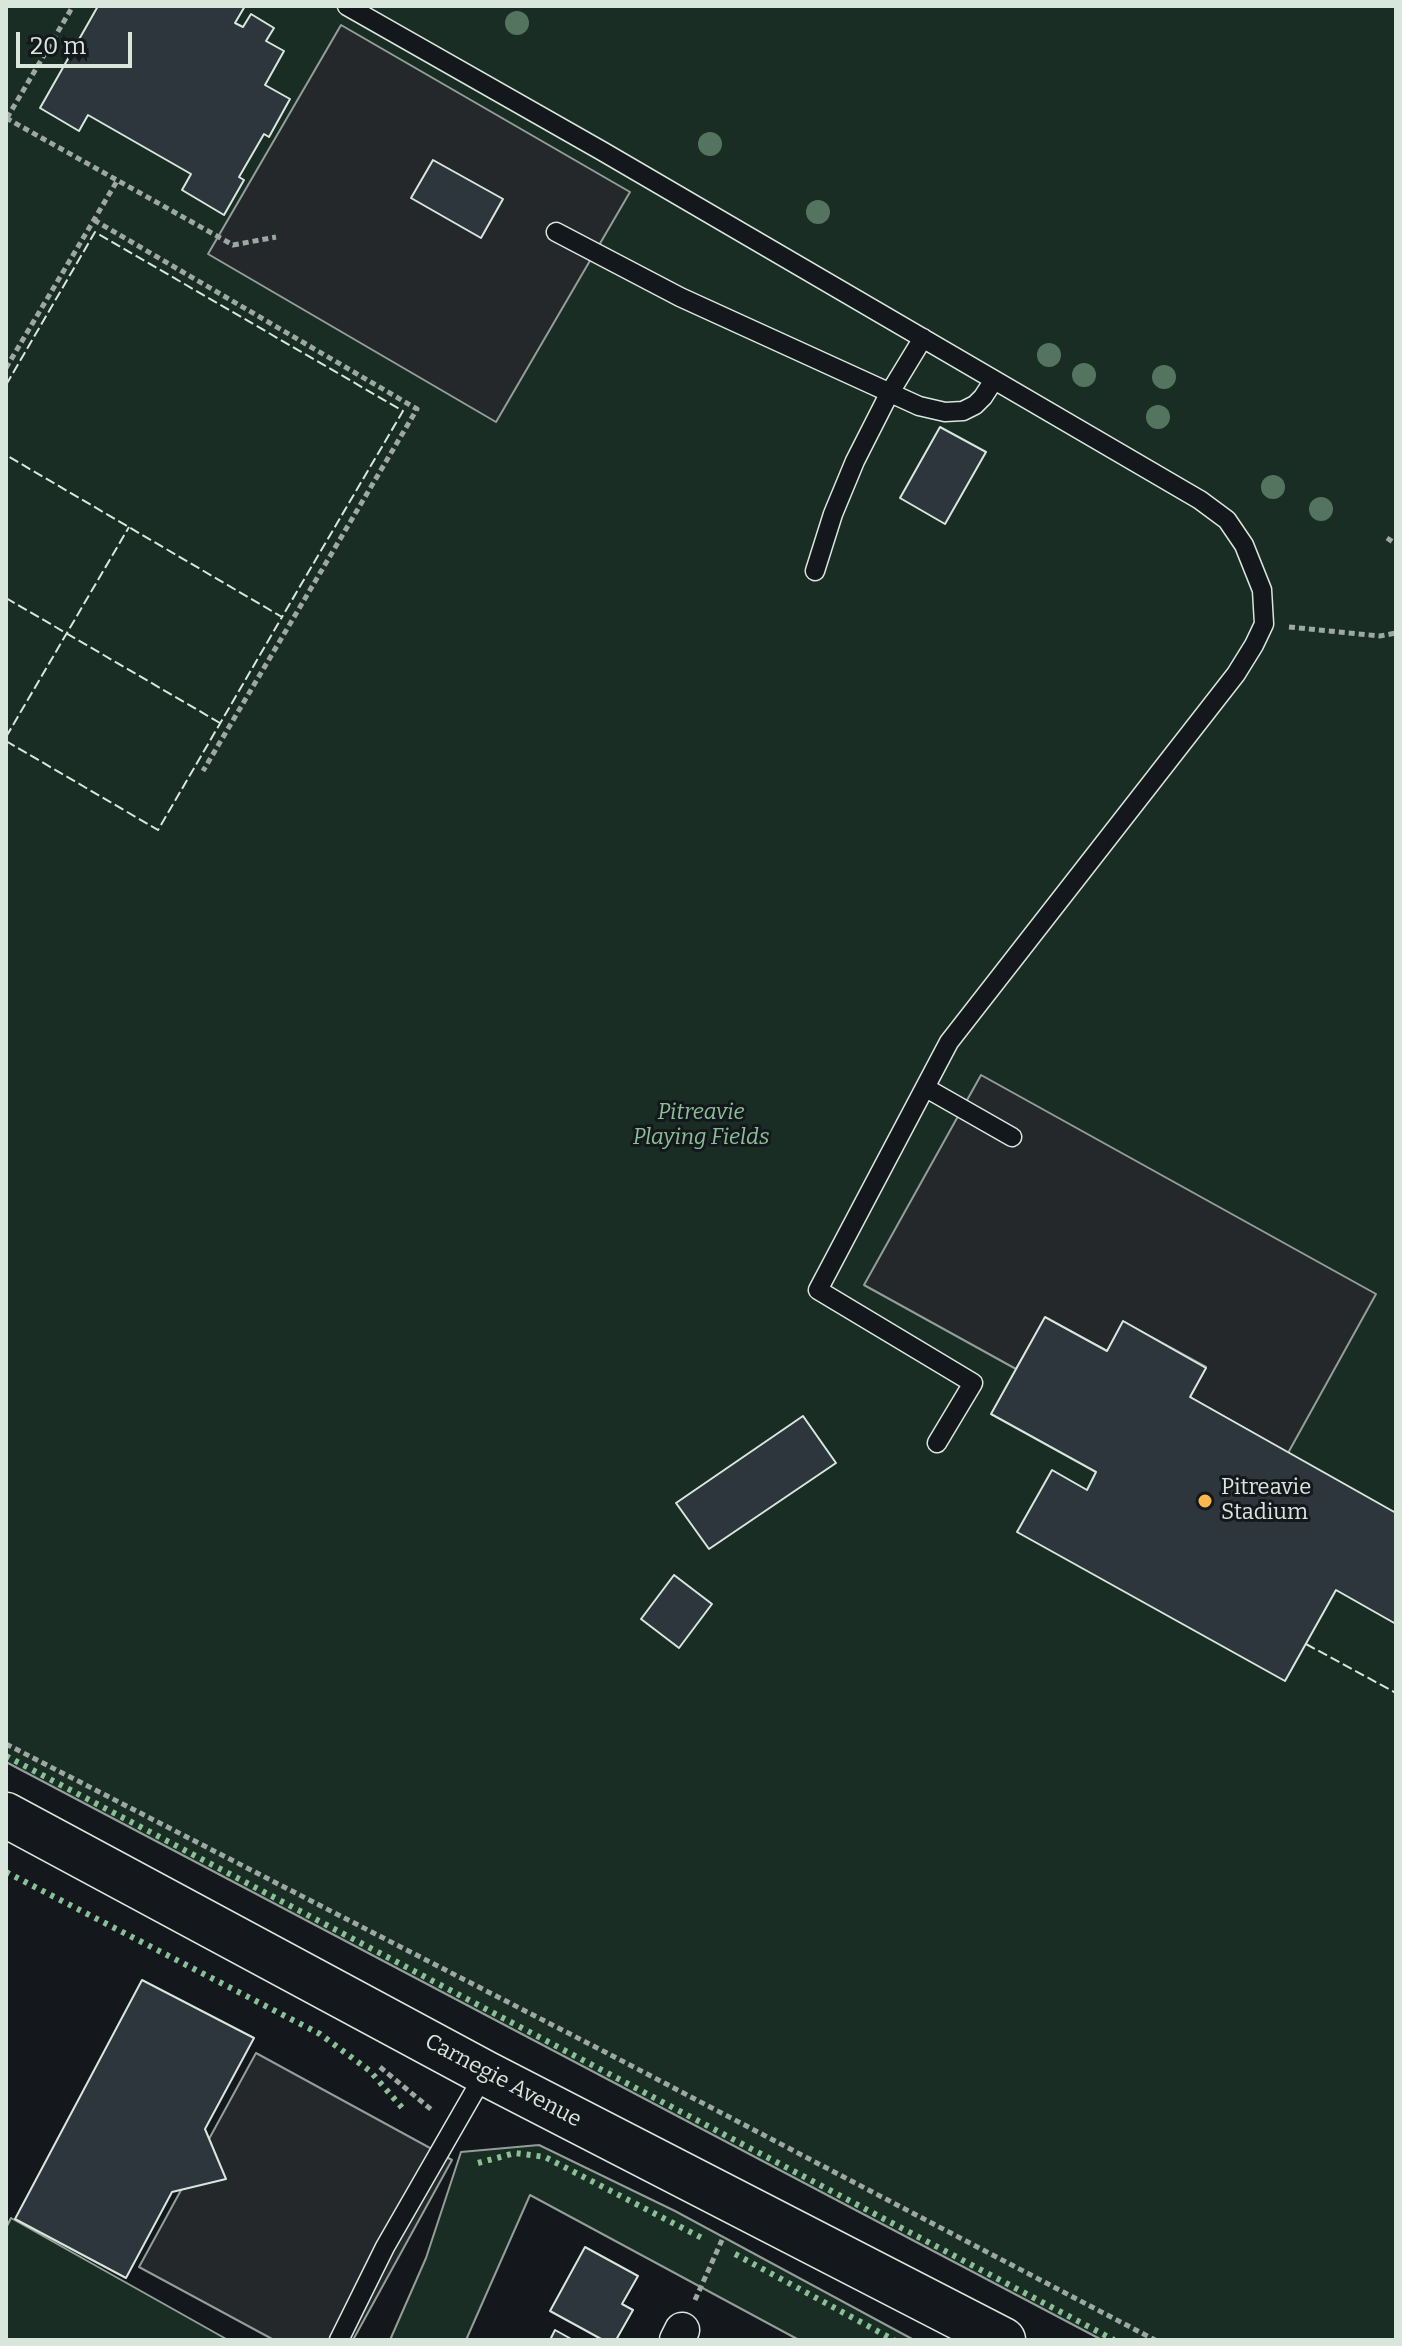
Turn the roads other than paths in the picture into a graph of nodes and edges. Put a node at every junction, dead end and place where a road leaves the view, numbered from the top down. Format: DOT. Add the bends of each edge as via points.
graph roads {
  1 [pos="347,6"];
  2 [pos="556,232"];
  3 [pos="923,338"];
  4 [pos="994,380"];
  5 [pos="889,394"];
  6 [pos="815,571"];
  7 [pos="926,1088"];
  8 [pos="1012,1137"];
  9 [pos="937,1443"];
  10 [pos="6,1815"];
  11 [pos="485,2073"];
  12 [pos="339,2340"];
  13 [pos="1003,2340"];
  1 -- 3 [label="lane"];
  2 -- 5 [label="lane" via="680,297"];
  3 -- 4 [label="lane"];
  3 -- 5 [label="lane"];
  4 -- 5 [label="lane" via="975,405 963,411 945,412"];
  4 -- 7 [label="lane" via="1227,520 1244,545 1262,590 1264,624 1236,674 949,1042"];
  5 -- 6 [label="lane" via="855,461"];
  7 -- 8 [label="lane"];
  7 -- 9 [label="lane" via="818,1290 973,1383"];
  10 -- 11 [label="street, Carnegie Avenue"];
  11 -- 12 [label="lane" via="385,2247"];
  11 -- 13 [label="street, Carnegie Avenue"];
}
